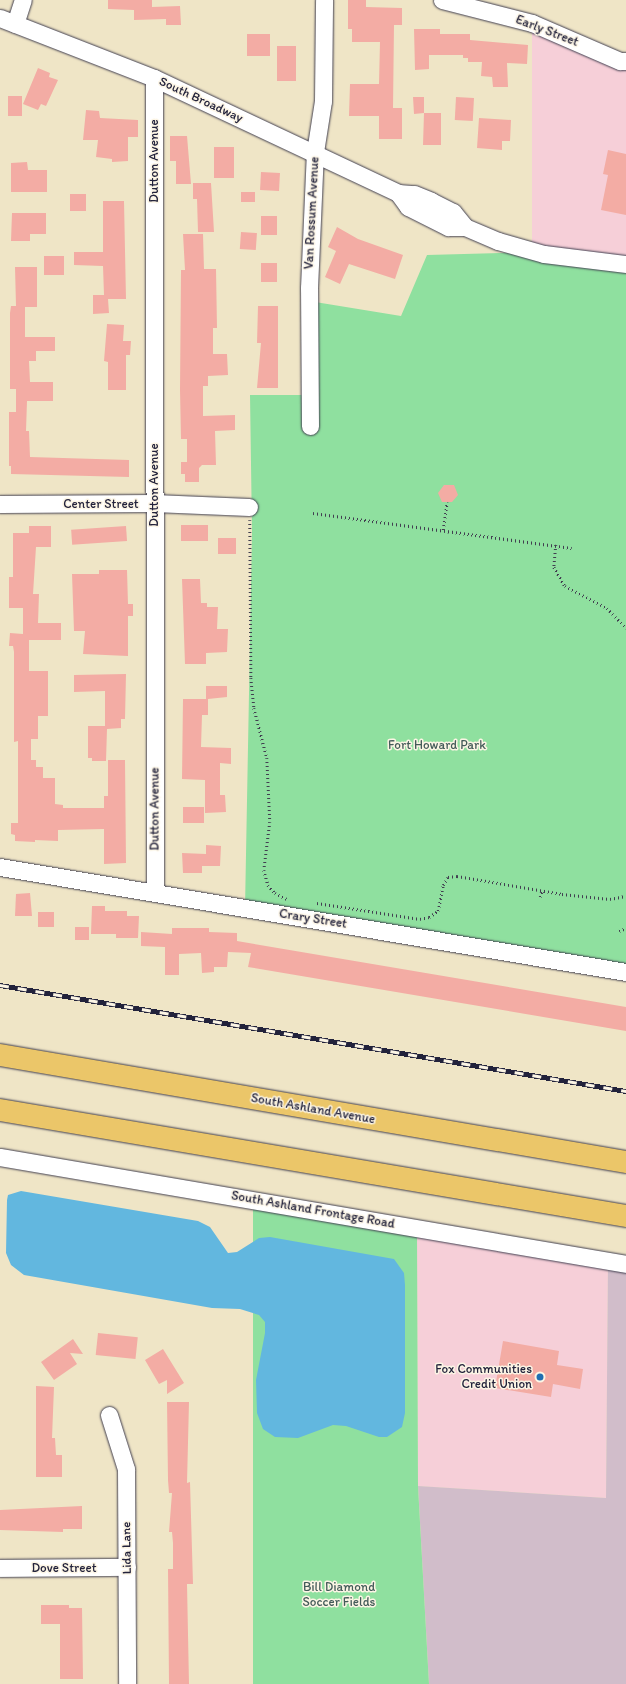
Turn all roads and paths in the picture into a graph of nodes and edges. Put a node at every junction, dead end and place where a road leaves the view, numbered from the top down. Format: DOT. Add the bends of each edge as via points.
graph roads {
  1 [pos="23,0"];
  2 [pos="324,0"];
  3 [pos="442,0"];
  4 [pos="8,21"];
  5 [pos="626,61"];
  6 [pos="154,78"];
  7 [pos="315,152"];
  8 [pos="626,264"];
  9 [pos="310,426"];
  10 [pos="447,502"];
  11 [pos="0,504"];
  12 [pos="154,504"];
  13 [pos="249,507"];
  14 [pos="313,513"];
  15 [pos="443,530"];
  16 [pos="556,545"];
  17 [pos="572,548"];
  18 [pos="626,628"];
  19 [pos="0,867"];
  20 [pos="542,891"];
  21 [pos="155,892"];
  22 [pos="626,896"];
  23 [pos="540,897"];
  24 [pos="293,900"];
  25 [pos="308,902"];
  26 [pos="626,928"];
  27 [pos="619,931"];
  28 [pos="626,972"];
  29 [pos="0,1055"];
  30 [pos="0,1110"];
  31 [pos="0,1157"];
  32 [pos="626,1162"];
  33 [pos="626,1216"];
  34 [pos="626,1264"];
  35 [pos="109,1415"];
  36 [pos="0,1568"];
  37 [pos="127,1568"];
  38 [pos="127,1684"];
  1 -- 4 [label="street"];
  2 -- 7 [label="street, Van Rossum Avenue" via="323,101"];
  3 -- 5 [label="street, Early Street" via="532,23 620,61"];
  4 -- 6 [label="street, South Broadway"];
  6 -- 7 [label="street, South Broadway"];
  6 -- 12 [label="street, Dutton Avenue"];
  7 -- 8 [label="street, South Broadway" via="398,193 408,207 448,227 465,227 532,252"];
  7 -- 9 [label="street, Van Rossum Avenue" via="309,288"];
  10 -- 15 [label="path"];
  11 -- 12 [label="street, Center Street"];
  12 -- 13 [label="street, Center Street"];
  12 -- 21 [label="street, Dutton Avenue"];
  13 -- 24 [label="path" via="251,678 254,708 267,758 270,822 264,870 268,885 276,893"];
  14 -- 15 [label="path"];
  15 -- 16 [label="path"];
  16 -- 17 [label="path"];
  16 -- 18 [label="path" via="554,567 565,586 607,608"];
  19 -- 21 [label="street, Crary Street"];
  20 -- 22 [label="path" via="610,899"];
  20 -- 23 [label="path"];
  20 -- 25 [label="path" via="448,877 443,885 438,911 420,919"];
  21 -- 28 [label="street, Crary Street"];
  26 -- 27 [label="path"];
  29 -- 32 [label="main road, South Ashland Avenue"];
  30 -- 33 [label="main road"];
  31 -- 34 [label="street, South Ashland Frontage Road"];
  35 -- 37 [label="street, Lida Lane" via="126,1469"];
  36 -- 37 [label="street, Dove Street"];
  37 -- 38 [label="street, Lida Lane"];
}
